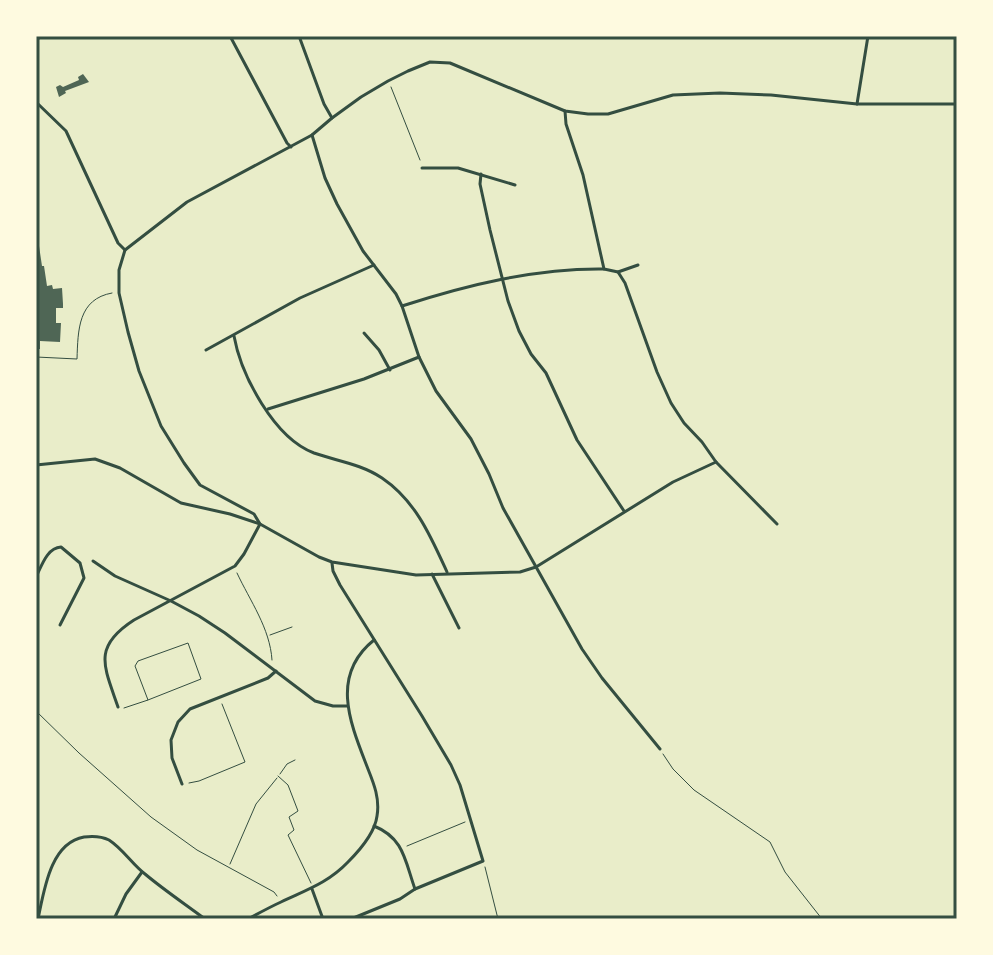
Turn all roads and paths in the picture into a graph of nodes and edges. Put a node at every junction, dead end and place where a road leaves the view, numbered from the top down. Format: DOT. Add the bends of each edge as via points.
graph roads {
  1 [pos="43,36"];
  2 [pos="230,36"];
  3 [pos="299,36"];
  4 [pos="868,36"];
  5 [pos="36,39"];
  6 [pos="388,81"];
  7 [pos="36,102"];
  8 [pos="857,104"];
  9 [pos="957,104"];
  10 [pos="565,111"];
  11 [pos="332,118"];
  12 [pos="312,135"];
  13 [pos="291,147"];
  14 [pos="422,168"];
  15 [pos="481,174"];
  16 [pos="515,185"];
  17 [pos="125,250"];
  18 [pos="374,265"];
  19 [pos="638,265"];
  20 [pos="604,269"];
  21 [pos="618,272"];
  22 [pos="502,279"];
  23 [pos="112,293"];
  24 [pos="402,306"];
  25 [pos="364,333"];
  26 [pos="234,336"];
  27 [pos="206,350"];
  28 [pos="36,357"];
  29 [pos="419,357"];
  30 [pos="390,370"];
  31 [pos="267,410"];
  32 [pos="716,462"];
  33 [pos="36,465"];
  34 [pos="624,511"];
  35 [pos="260,524"];
  36 [pos="777,524"];
  37 [pos="93,561"];
  38 [pos="332,562"];
  39 [pos="235,566"];
  40 [pos="536,567"];
  41 [pos="432,574"];
  42 [pos="447,574"];
  43 [pos="36,577"];
  44 [pos="171,601"];
  45 [pos="60,625"];
  46 [pos="292,627"];
  47 [pos="459,628"];
  48 [pos="267,636"];
  49 [pos="374,640"];
  50 [pos="274,670"];
  51 [pos="219,697"];
  52 [pos="148,700"];
  53 [pos="347,706"];
  54 [pos="118,707"];
  55 [pos="36,711"];
  56 [pos="660,749"];
  57 [pos="295,760"];
  58 [pos="278,776"];
  59 [pos="182,784"];
  60 [pos="470,820"];
  61 [pos="374,826"];
  62 [pos="401,849"];
  63 [pos="483,861"];
  64 [pos="229,867"];
  65 [pos="142,872"];
  66 [pos="312,889"];
  67 [pos="415,889"];
  68 [pos="281,902"];
  69 [pos="37,918"];
  70 [pos="114,919"];
  71 [pos="205,919"];
  72 [pos="248,919"];
  73 [pos="323,919"];
  74 [pos="351,919"];
  75 [pos="498,919"];
  76 [pos="822,919"];
  1 -- 5 [label="street"];
  2 -- 13 [label="street"];
  3 -- 11 [label="street"];
  4 -- 8 [label="street"];
  6 -- 10 [label="street" via="430,62 450,63"];
  6 -- 11 [label="street"];
  6 -- 14 [label="path"];
  7 -- 17 [label="street" via="66,131"];
  8 -- 9 [label="street"];
  8 -- 10 [label="street" via="720,93 673,95 608,114"];
  10 -- 20 [label="street"];
  11 -- 12 [label="street"];
  12 -- 13 [label="street"];
  12 -- 18 [label="street" via="337,204"];
  13 -- 17 [label="street" via="187,202"];
  14 -- 15 [label="street"];
  15 -- 16 [label="street"];
  15 -- 22 [label="street"];
  17 -- 35 [label="street" via="119,293 139,371 161,426 200,485 254,514"];
  18 -- 24 [label="street"];
  18 -- 26 [label="street" via="300,298"];
  19 -- 21 [label="street"];
  20 -- 21 [label="street"];
  20 -- 22 [label="street"];
  21 -- 32 [label="street" via="671,403"];
  22 -- 24 [label="street"];
  22 -- 34 [label="street" via="531,354 546,373 577,440"];
  23 -- 28 [label="path" via="88,303 77,359"];
  24 -- 29 [label="street"];
  25 -- 30 [label="street"];
  26 -- 27 [label="street"];
  26 -- 31 [label="street" via="244,373"];
  29 -- 30 [label="street"];
  29 -- 40 [label="street" via="471,439"];
  30 -- 31 [label="street"];
  31 -- 42 [label="street" via="302,448 374,473 402,495 424,525"];
  32 -- 34 [label="street"];
  32 -- 36 [label="street"];
  33 -- 35 [label="street" via="95,459 181,503"];
  34 -- 40 [label="street"];
  35 -- 38 [label="street"];
  35 -- 39 [label="street"];
  37 -- 44 [label="street"];
  38 -- 41 [label="street"];
  38 -- 49 [label="street" via="334,575"];
  39 -- 44 [label="street"];
  39 -- 48 [label="path"];
  40 -- 42 [label="street" via="512,573"];
  40 -- 56 [label="street" via="587,658"];
  41 -- 42 [label="street"];
  41 -- 47 [label="street"];
  43 -- 45 [label="street" via="54,547 61,547 82,568 84,578"];
  44 -- 50 [label="street"];
  44 -- 54 [label="street" via="110,638 105,665"];
  46 -- 48 [label="path"];
  48 -- 50 [label="path"];
  49 -- 53 [label="street" via="352,668"];
  49 -- 60 [label="street" via="447,757"];
  50 -- 51 [label="street" via="268,678"];
  50 -- 53 [label="street" via="315,701"];
  51 -- 59 [label="street" via="190,709 178,722 172,758"];
  51 -- 59 [label="path" via="245,762"];
  52 -- 52 [label="path" via="136,672 138,661 188,643 201,679"];
  52 -- 54 [label="path"];
  53 -- 61 [label="street" via="375,788"];
  55 -- 64 [label="path" via="151,817"];
  56 -- 76 [label="path" via="694,790 770,842 785,872"];
  57 -- 58 [label="path"];
  58 -- 64 [label="path" via="256,804"];
  58 -- 66 [label="path" via="288,785 298,811 289,817 294,830 288,835"];
  60 -- 62 [label="path"];
  60 -- 63 [label="street"];
  61 -- 62 [label="street" via="387,831"];
  61 -- 66 [label="street" via="349,861"];
  62 -- 67 [label="street"];
  63 -- 67 [label="street"];
  63 -- 75 [label="path"];
  64 -- 68 [label="path" via="274,892"];
  65 -- 69 [label="street" via="107,839 80,838 52,867"];
  65 -- 70 [label="street"];
  65 -- 71 [label="street"];
  66 -- 68 [label="street"];
  66 -- 73 [label="street"];
  67 -- 74 [label="street"];
  68 -- 72 [label="street"];
}
